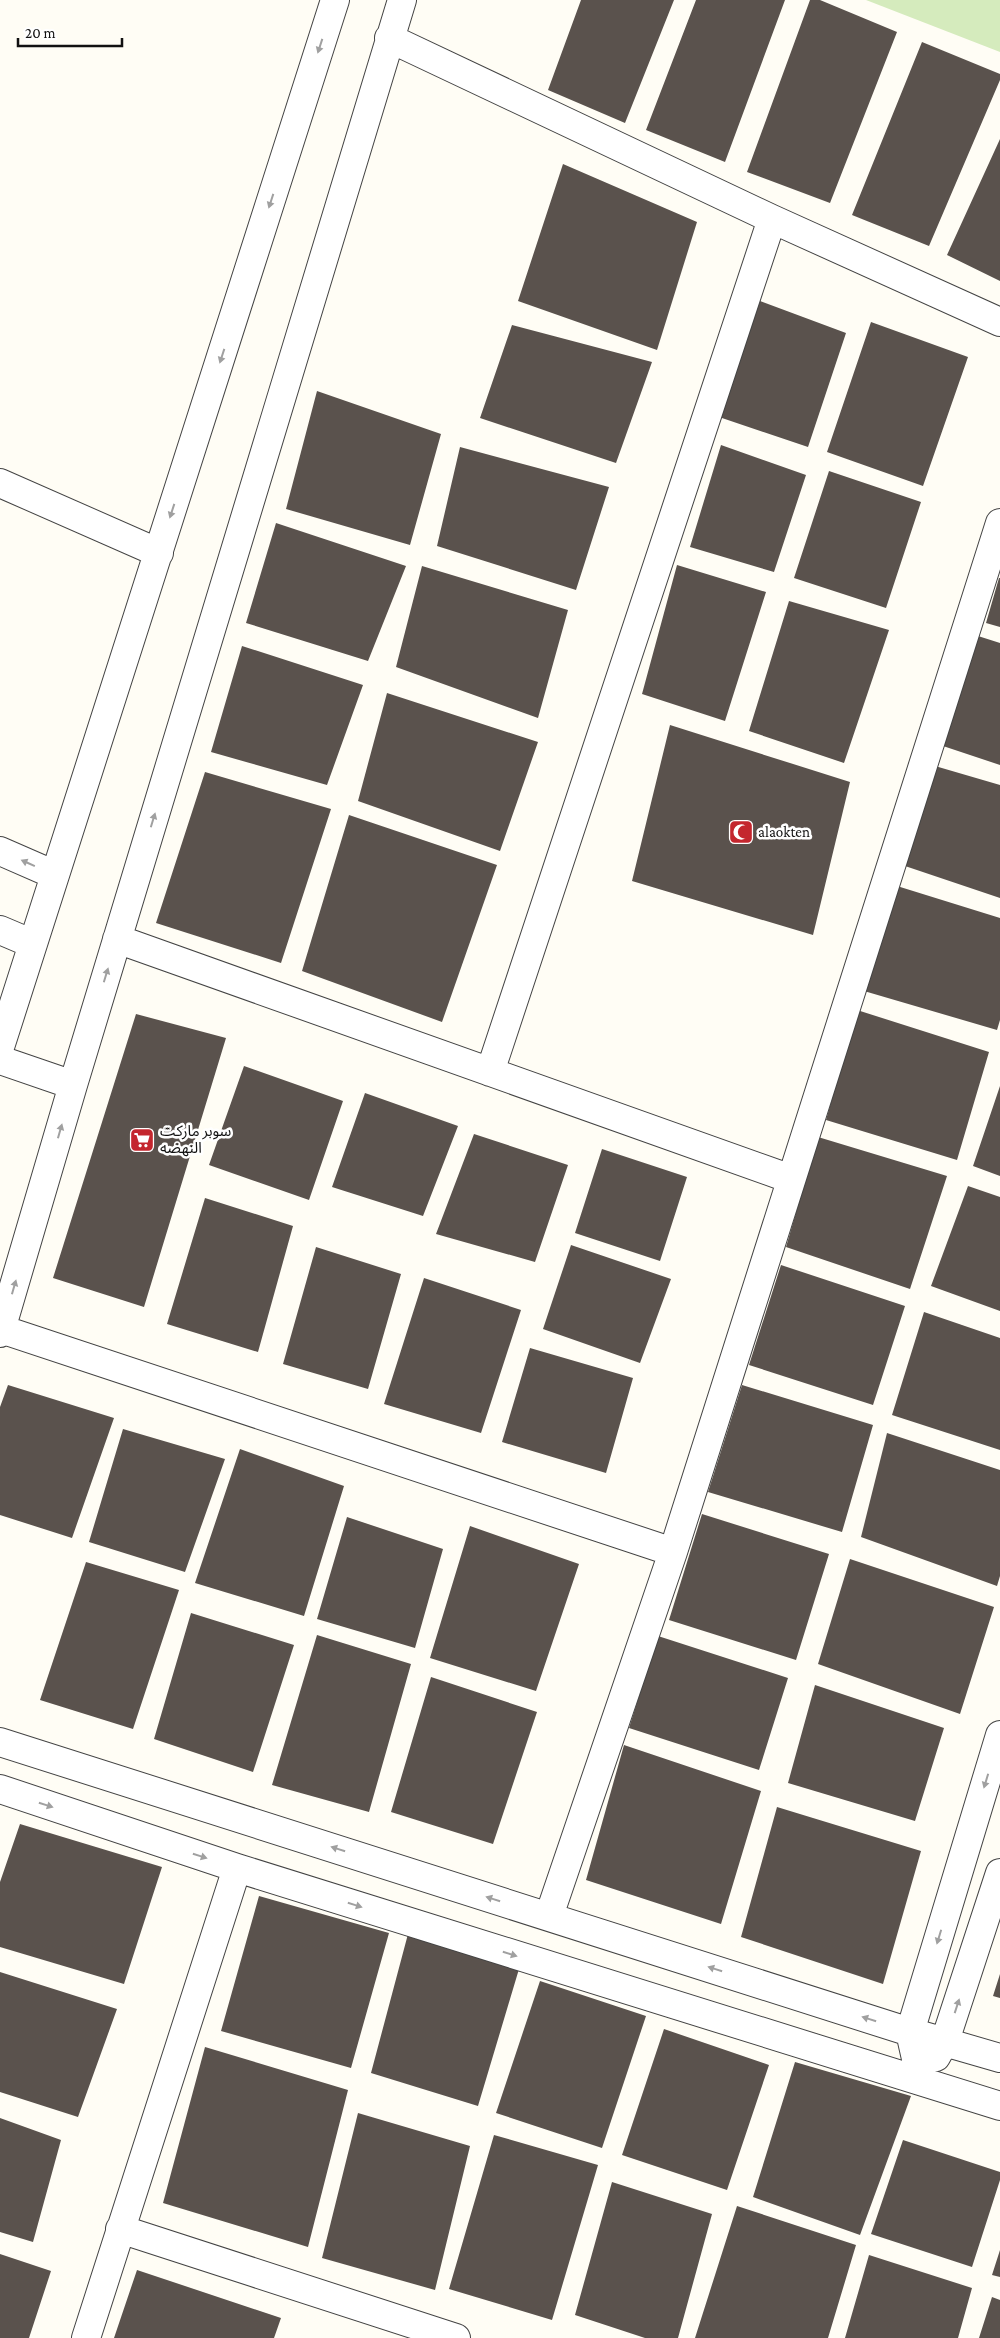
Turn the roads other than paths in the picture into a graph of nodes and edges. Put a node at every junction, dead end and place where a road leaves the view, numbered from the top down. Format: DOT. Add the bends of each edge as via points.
graph roads {
  1 [pos="335,0"];
  2 [pos="402,0"];
  3 [pos="389,38"];
  4 [pos="772,219"];
  5 [pos="1000,322"];
  6 [pos="0,484"];
  7 [pos="1000,523"];
  8 [pos="159,553"];
  9 [pos="0,851"];
  10 [pos="55,875"];
  11 [pos="0,930"];
  12 [pos="117,939"];
  13 [pos="33,944"];
  14 [pos="0,1048"];
  15 [pos="0,1060"];
  16 [pos="490,1072"];
  17 [pos="73,1085"];
  18 [pos="791,1180"];
  19 [pos="1,1331"];
  20 [pos="673,1552"];
  21 [pos="1000,1734"];
  22 [pos="0,1742"];
  23 [pos="0,1789"];
  24 [pos="237,1868"];
  25 [pos="1000,1873"];
  26 [pos="549,1916"];
  27 [pos="910,2032"];
  28 [pos="946,2041"];
  29 [pos="1000,2058"];
  30 [pos="921,2082"];
  31 [pos="1000,2106"];
  32 [pos="120,2229"];
  33 [pos="86,2338"];
  34 [pos="456,2338"];
  1 -- 8 [label="street, one-way"];
  2 -- 3 [label="street"];
  3 -- 4 [label="street"];
  12 -- 3 [label="street, one-way"];
  4 -- 5 [label="street"];
  4 -- 16 [label="street"];
  6 -- 8 [label="street"];
  7 -- 18 [label="street"];
  8 -- 10 [label="street"];
  10 -- 9 [label="street, one-way"];
  10 -- 13 [label="street"];
  11 -- 13 [label="street"];
  12 -- 16 [label="street"];
  17 -- 12 [label="street, one-way"];
  13 -- 14 [label="street"];
  15 -- 17 [label="street"];
  16 -- 18 [label="street"];
  19 -- 17 [label="street, one-way"];
  18 -- 20 [label="street"];
  19 -- 20 [label="street"];
  20 -- 26 [label="street"];
  21 -- 27 [label="street, one-way"];
  26 -- 22 [label="street, one-way"];
  23 -- 24 [label="street, one-way"];
  24 -- 30 [label="street, one-way"];
  24 -- 32 [label="street"];
  28 -- 25 [label="street, one-way"];
  27 -- 26 [label="street, one-way"];
  27 -- 28 [label="street"];
  27 -- 30 [label="street"];
  28 -- 29 [label="street"];
  28 -- 30 [label="street"];
  30 -- 31 [label="street"];
  32 -- 33 [label="street"];
  32 -- 34 [label="street"];
}
